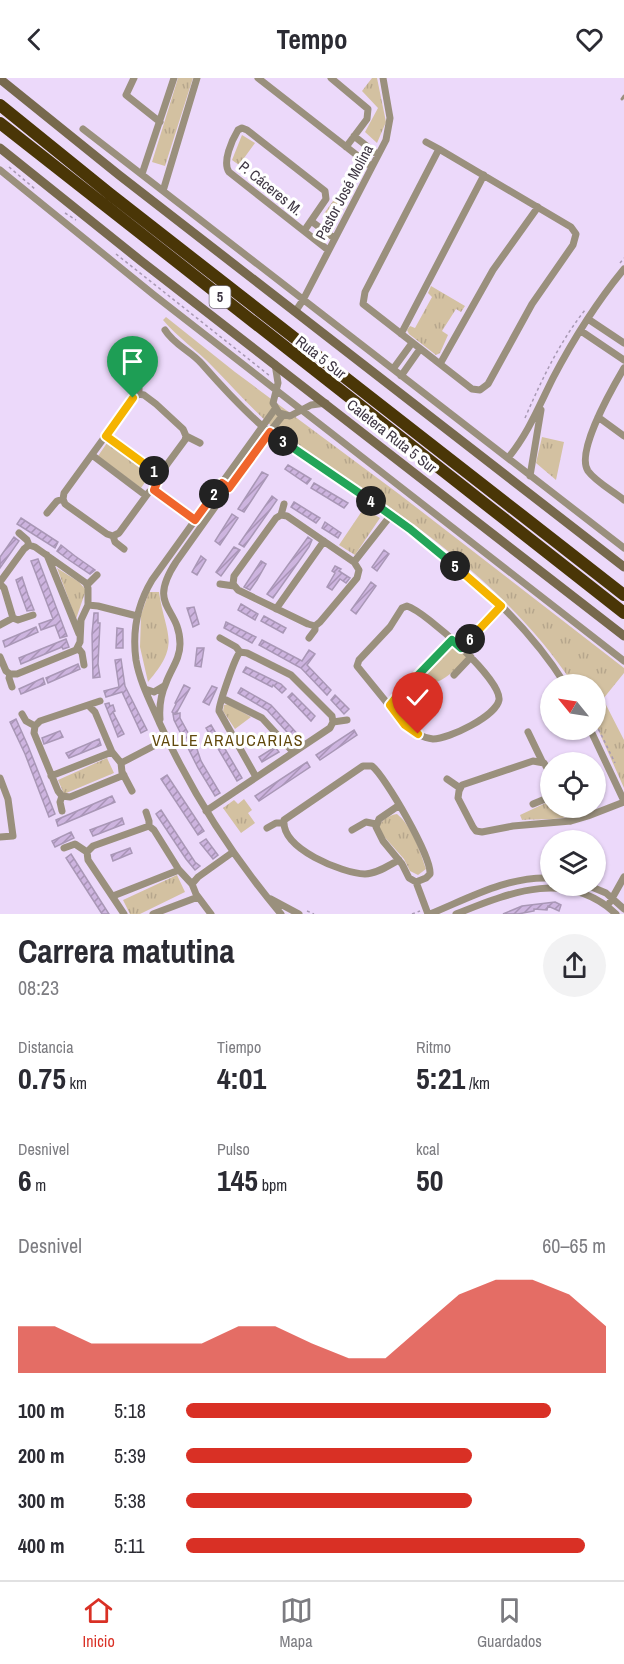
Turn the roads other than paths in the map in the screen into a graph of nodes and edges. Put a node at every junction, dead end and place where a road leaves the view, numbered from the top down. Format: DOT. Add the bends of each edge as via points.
graph roads {
  1 [pos="134,78"];
  2 [pos="174,78"];
  3 [pos="197,78"];
  4 [pos="258,78"];
  5 [pos="331,78"];
  6 [pos="383,78"];
  7 [pos="0,79"];
  8 [pos="0,105"];
  9 [pos="160,122"];
  10 [pos="0,123"];
  11 [pos="83,129"];
  12 [pos="90,135"];
  13 [pos="354,136"];
  14 [pos="426,142"];
  15 [pos="81,146"];
  16 [pos="346,147"];
  17 [pos="0,148"];
  18 [pos="439,149"];
  19 [pos="378,155"];
  20 [pos="372,167"];
  21 [pos="0,170"];
  22 [pos="142,174"];
  23 [pos="484,175"];
  24 [pos="163,191"];
  25 [pos="538,207"];
  26 [pos="311,221"];
  27 [pos="304,231"];
  28 [pos="334,238"];
  29 [pos="328,250"];
  30 [pos="624,269"];
  31 [pos="303,300"];
  32 [pos="295,312"];
  33 [pos="588,320"];
  34 [pos="165,330"];
  35 [pos="581,331"];
  36 [pos="401,334"];
  37 [pos="412,343"];
  38 [pos="624,344"];
  39 [pos="420,349"];
  40 [pos="624,360"];
  41 [pos="275,364"];
  42 [pos="440,364"];
  43 [pos="393,369"];
  44 [pos="623,373"];
  45 [pos="401,376"];
  46 [pos="146,377"];
  47 [pos="277,391"];
  48 [pos="139,394"];
  49 [pos="544,399"];
  50 [pos="326,403"];
  51 [pos="275,409"];
  52 [pos="301,410"];
  53 [pos="283,415"];
  54 [pos="598,417"];
  55 [pos="262,426"];
  56 [pos="270,432"];
  57 [pos="106,436"];
  58 [pos="186,436"];
  59 [pos="624,436"];
  60 [pos="200,443"];
  61 [pos="92,455"];
  62 [pos="508,458"];
  63 [pos="160,475"];
  64 [pos="530,476"];
  65 [pos="222,483"];
  66 [pos="229,488"];
  67 [pos="154,490"];
  68 [pos="145,495"];
  69 [pos="63,499"];
  70 [pos="624,500"];
  71 [pos="284,504"];
  72 [pos="47,513"];
  73 [pos="280,514"];
  74 [pos="391,515"];
  75 [pos="195,520"];
  76 [pos="19,533"];
  77 [pos="113,536"];
  78 [pos="324,541"];
  79 [pos="29,545"];
  80 [pos="624,548"];
  81 [pos="124,549"];
  82 [pos="47,555"];
  83 [pos="354,562"];
  84 [pos="61,564"];
  85 [pos="624,567"];
  86 [pos="53,569"];
  87 [pos="97,575"];
  88 [pos="0,583"];
  89 [pos="220,584"];
  90 [pos="87,585"];
  91 [pos="149,585"];
  92 [pos="234,586"];
  93 [pos="164,589"];
  94 [pos="624,593"];
  95 [pos="88,605"];
  96 [pos="501,606"];
  97 [pos="276,609"];
  98 [pos="33,615"];
  99 [pos="624,615"];
  100 [pos="137,616"];
  101 [pos="13,618"];
  102 [pos="77,622"];
  103 [pos="0,625"];
  104 [pos="315,626"];
  105 [pos="624,636"];
  106 [pos="220,638"];
  107 [pos="309,638"];
  108 [pos="452,640"];
  109 [pos="78,648"];
  110 [pos="461,648"];
  111 [pos="240,652"];
  112 [pos="0,657"];
  113 [pos="471,657"];
  114 [pos="624,661"];
  115 [pos="84,665"];
  116 [pos="10,674"];
  117 [pos="558,674"];
  118 [pos="454,675"];
  119 [pos="413,681"];
  120 [pos="164,686"];
  121 [pos="12,687"];
  122 [pos="430,687"];
  123 [pos="145,689"];
  124 [pos="222,698"];
  125 [pos="100,701"];
  126 [pos="390,705"];
  127 [pos="89,706"];
  128 [pos="22,714"];
  129 [pos="347,720"];
  130 [pos="333,722"];
  131 [pos="160,724"];
  132 [pos="35,726"];
  133 [pos="528,732"];
  134 [pos="167,739"];
  135 [pos="595,740"];
  136 [pos="112,752"];
  137 [pos="293,752"];
  138 [pos="540,757"];
  139 [pos="540,761"];
  140 [pos="121,763"];
  141 [pos="124,775"];
  142 [pos="51,776"];
  143 [pos="256,777"];
  144 [pos="0,778"];
  145 [pos="447,779"];
  146 [pos="460,788"];
  147 [pos="132,790"];
  148 [pos="62,796"];
  149 [pos="4,799"];
  150 [pos="540,801"];
  151 [pos="624,801"];
  152 [pos="533,804"];
  153 [pos="398,806"];
  154 [pos="62,811"];
  155 [pos="206,811"];
  156 [pos="146,812"];
  157 [pos="570,818"];
  158 [pos="571,821"];
  159 [pos="284,823"];
  160 [pos="376,824"];
  161 [pos="149,826"];
  162 [pos="267,828"];
  163 [pos="352,830"];
  164 [pos="0,837"];
  165 [pos="64,848"];
  166 [pos="87,852"];
  167 [pos="233,852"];
  168 [pos="399,860"];
  169 [pos="179,870"];
  170 [pos="624,877"];
  171 [pos="540,879"];
  172 [pos="416,882"];
  173 [pos="192,884"];
  174 [pos="484,892"];
  175 [pos="606,895"];
  176 [pos="113,896"];
  177 [pos="266,896"];
  178 [pos="198,897"];
  179 [pos="612,898"];
  180 [pos="487,902"];
  181 [pos="607,906"];
  182 [pos="624,909"];
  183 [pos="302,912"];
  184 [pos="124,914"];
  185 [pos="153,914"];
  186 [pos="211,914"];
  187 [pos="281,914"];
  188 [pos="429,914"];
  189 [pos="456,914"];
  190 [pos="616,914"];
  1 -- 9 [label="street" via="126,95"];
  2 -- 9 [label="street"];
  3 -- 24 [label="street"];
  4 -- 16 [label="street"];
  5 -- 13 [label="street" via="369,111"];
  6 -- 19 [label="street, Pastor José Molina" via="390,123"];
  7 -- 15 [label="main road"];
  8 -- 94 [label="highway, Ruta 5 Sur / 5"];
  9 -- 22 [label="street"];
  10 -- 99 [label="highway, Ruta 5 Sur / 5"];
  11 -- 12 [label="street"];
  12 -- 15 [label="street"];
  12 -- 22 [label="street"];
  13 -- 16 [label="street"];
  13 -- 19 [label="street"];
  14 -- 18 [label="street"];
  15 -- 32 [label="main road"];
  16 -- 20 [label="street"];
  17 -- 41 [label="main road, Caletera Ruta 5 Sur"];
  18 -- 23 [label="street"];
  18 -- 36 [label="street" via="363,296 366,307"];
  19 -- 20 [label="street, Pastor José Molina"];
  20 -- 28 [label="street, Pastor José Molina"];
  21 -- 47 [label="street"];
  22 -- 24 [label="street"];
  23 -- 25 [label="street"];
  23 -- 36 [label="street"];
  24 -- 31 [label="street"];
  25 -- 42 [label="street" via="493,270"];
  25 -- 42 [label="street" via="571,227 576,238 523,320 488,384 480,390 472,389"];
  26 -- 27 [label="street"];
  26 -- 27 [label="street, P. Cáceres M." via="326,199 324,189 247,130 240,129 226,168"];
  26 -- 28 [label="street"];
  27 -- 29 [label="street, P. Cáceres M."];
  28 -- 29 [label="street, Pastor José Molina"];
  29 -- 31 [label="street, Pastor José Molina"];
  30 -- 33 [label="street"];
  31 -- 32 [label="street, Pastor José Molina"];
  31 -- 43 [label="street"];
  32 -- 85 [label="main road"];
  33 -- 35 [label="street"];
  33 -- 38 [label="street"];
  34 -- 55 [label="street"];
  35 -- 40 [label="street"];
  35 -- 49 [label="street"];
  36 -- 37 [label="street"];
  37 -- 39 [label="street"];
  37 -- 43 [label="street"];
  39 -- 42 [label="street"];
  39 -- 45 [label="street"];
  41 -- 47 [label="street"];
  41 -- 50 [label="main road, Caletera Ruta 5 Sur"];
  43 -- 45 [label="street"];
  44 -- 54 [label="street"];
  45 -- 62 [label="street"];
  46 -- 48 [label="street" via="139,386"];
  47 -- 51 [label="street"];
  47 -- 52 [label="street"];
  48 -- 57 [label="street"];
  48 -- 58 [label="street" via="165,412"];
  49 -- 62 [label="street"];
  49 -- 64 [label="street"];
  50 -- 52 [label="street"];
  50 -- 105 [label="main road, Caletera Ruta 5 Sur"];
  51 -- 53 [label="street"];
  51 -- 55 [label="street"];
  52 -- 53 [label="street"];
  52 -- 114 [label="street"];
  53 -- 56 [label="street"];
  54 -- 59 [label="street"];
  54 -- 70 [label="street" via="585,465"];
  55 -- 56 [label="street"];
  55 -- 65 [label="street"];
  56 -- 66 [label="street"];
  56 -- 74 [label="street"];
  57 -- 61 [label="street"];
  57 -- 63 [label="street"];
  58 -- 60 [label="street"];
  58 -- 63 [label="street"];
  61 -- 68 [label="street"];
  61 -- 69 [label="street"];
  62 -- 64 [label="street"];
  63 -- 67 [label="street"];
  64 -- 80 [label="street"];
  65 -- 66 [label="street"];
  65 -- 75 [label="street"];
  66 -- 93 [label="street" via="172,569"];
  67 -- 68 [label="street"];
  67 -- 75 [label="street"];
  68 -- 77 [label="street"];
  69 -- 72 [label="street"];
  69 -- 77 [label="street"];
  71 -- 73 [label="street"];
  73 -- 78 [label="street"];
  73 -- 92 [label="street" via="234,576"];
  74 -- 83 [label="street"];
  74 -- 96 [label="street"];
  75 -- 91 [label="street"];
  76 -- 79 [label="street"];
  77 -- 81 [label="street"];
  78 -- 83 [label="street"];
  78 -- 97 [label="street"];
  79 -- 82 [label="street"];
  79 -- 88 [label="street"];
  82 -- 84 [label="street"];
  82 -- 86 [label="street"];
  83 -- 104 [label="street" via="357,578"];
  84 -- 86 [label="street"];
  84 -- 90 [label="street"];
  86 -- 102 [label="street"];
  87 -- 90 [label="street"];
  88 -- 101 [label="street"];
  89 -- 92 [label="street"];
  90 -- 95 [label="street"];
  91 -- 93 [label="street"];
  91 -- 100 [label="street"];
  92 -- 97 [label="street"];
  93 -- 120 [label="street" via="180,644"];
  95 -- 100 [label="street"];
  95 -- 102 [label="street"];
  96 -- 110 [label="street"];
  96 -- 117 [label="street"];
  97 -- 104 [label="street"];
  98 -- 101 [label="street"];
  100 -- 123 [label="street" via="135,652"];
  101 -- 103 [label="street"];
  102 -- 109 [label="street"];
  104 -- 107 [label="street"];
  106 -- 111 [label="street"];
  108 -- 110 [label="street"];
  108 -- 119 [label="street"];
  108 -- 126 [label="street" via="414,609 402,608 357,663"];
  109 -- 115 [label="street"];
  109 -- 116 [label="street"];
  110 -- 113 [label="street"];
  111 -- 124 [label="street"];
  111 -- 130 [label="street" via="291,675 332,716"];
  112 -- 116 [label="street"];
  113 -- 118 [label="street"];
  113 -- 126 [label="street" via="497,687 499,698 494,709 461,731 437,738 422,736 405,725"];
  116 -- 121 [label="street"];
  119 -- 122 [label="street"];
  119 -- 126 [label="street"];
  120 -- 123 [label="street" via="154,692"];
  120 -- 131 [label="street"];
  123 -- 131 [label="street"];
  124 -- 137 [label="street" via="262,718"];
  124 -- 143 [label="street" via="220,714"];
  125 -- 127 [label="street"];
  127 -- 132 [label="street"];
  127 -- 136 [label="street"];
  128 -- 132 [label="street" via="26,722"];
  129 -- 130 [label="street"];
  130 -- 137 [label="street"];
  131 -- 134 [label="street"];
  132 -- 142 [label="street" via="34,733"];
  133 -- 138 [label="street"];
  134 -- 140 [label="street"];
  134 -- 155 [label="street"];
  135 -- 151 [label="street"];
  136 -- 140 [label="street"];
  136 -- 142 [label="street"];
  137 -- 143 [label="street"];
  139 -- 146 [label="street" via="468,782"];
  140 -- 141 [label="street"];
  141 -- 147 [label="street"];
  141 -- 148 [label="street" via="69,797"];
  142 -- 148 [label="street"];
  143 -- 155 [label="street"];
  144 -- 149 [label="street"];
  145 -- 146 [label="street"];
  146 -- 158 [label="street" via="458,798 478,832"];
  148 -- 154 [label="street"];
  149 -- 164 [label="street" via="13,836"];
  150 -- 152 [label="street"];
  151 -- 158 [label="street"];
  153 -- 159 [label="street" via="376,768 367,765 285,818"];
  153 -- 160 [label="street"];
  153 -- 172 [label="street" via="430,867 428,876"];
  155 -- 167 [label="street"];
  156 -- 161 [label="street"];
  157 -- 158 [label="street"];
  159 -- 162 [label="street"];
  159 -- 168 [label="street" via="304,851 343,869 369,874"];
  160 -- 163 [label="street" via="366,822"];
  160 -- 168 [label="street" via="383,841"];
  161 -- 166 [label="street" via="93,846"];
  161 -- 169 [label="street"];
  165 -- 166 [label="street" via="75,844"];
  166 -- 176 [label="street" via="88,860"];
  167 -- 173 [label="street"];
  167 -- 177 [label="street"];
  168 -- 172 [label="street" via="409,878"];
  169 -- 173 [label="street"];
  169 -- 176 [label="street"];
  170 -- 179 [label="street"];
  171 -- 174 [label="street" via="516,881"];
  172 -- 188 [label="street"];
  173 -- 178 [label="street"];
  174 -- 180 [label="street"];
  174 -- 188 [label="street"];
  175 -- 179 [label="street"];
  176 -- 184 [label="street"];
  177 -- 183 [label="street"];
  177 -- 187 [label="street"];
  178 -- 185 [label="street"];
  178 -- 186 [label="street"];
  179 -- 181 [label="street"];
  179 -- 182 [label="street"];
  180 -- 181 [label="street" via="522,890 547,888 579,893"];
  180 -- 189 [label="street"];
  181 -- 190 [label="street"];
}
